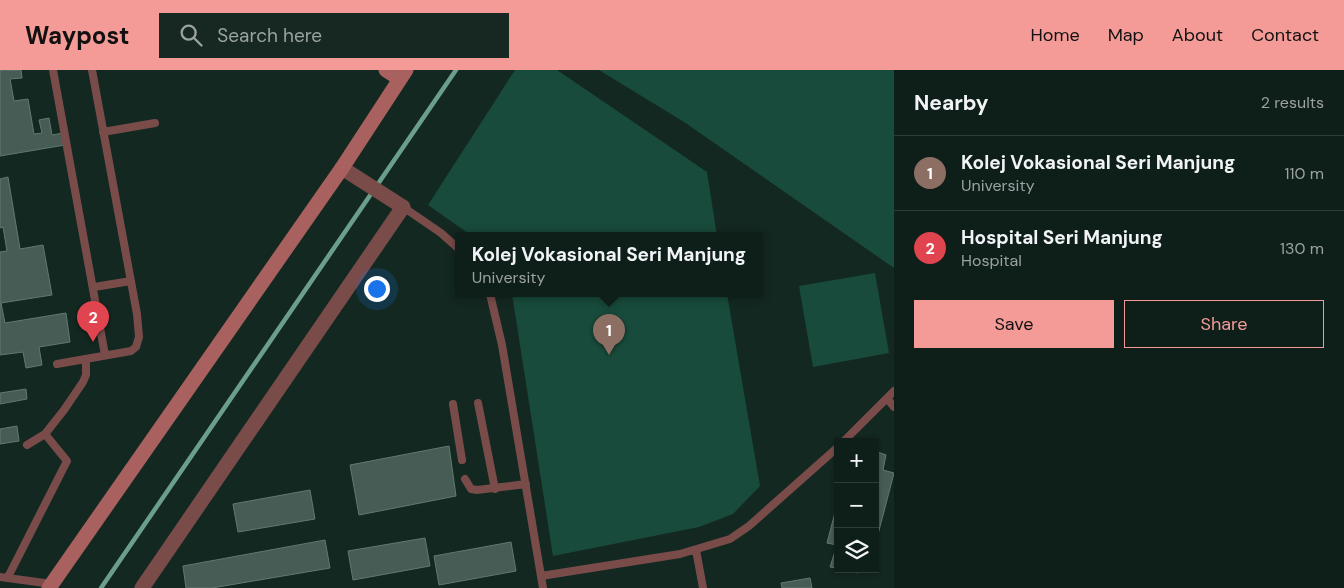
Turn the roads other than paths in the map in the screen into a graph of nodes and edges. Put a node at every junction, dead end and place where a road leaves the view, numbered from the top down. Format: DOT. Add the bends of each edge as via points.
graph roads {
  1 [pos="53,70"];
  2 [pos="92,70"];
  3 [pos="386,70"];
  4 [pos="403,75"];
  5 [pos="155,123"];
  6 [pos="103,132"];
  7 [pos="342,168"];
  8 [pos="403,207"];
  9 [pos="455,245"];
  10 [pos="131,281"];
  11 [pos="94,287"];
  12 [pos="491,297"];
  13 [pos="105,355"];
  14 [pos="86,359"];
  15 [pos="57,364"];
  16 [pos="894,391"];
  17 [pos="887,398"];
  18 [pos="478,403"];
  19 [pos="453,404"];
  20 [pos="894,407"];
  21 [pos="45,434"];
  22 [pos="847,438"];
  23 [pos="27,445"];
  24 [pos="834,449"];
  25 [pos="462,460"];
  26 [pos="466,479"];
  27 [pos="526,484"];
  28 [pos="495,489"];
  29 [pos="696,550"];
  30 [pos="541,576"];
  31 [pos="4,577"];
  32 [pos="51,586"];
  33 [pos="142,588"];
  34 [pos="543,588"];
  35 [pos="703,588"];
  1 -- 11 [label="lane"];
  2 -- 6 [label="lane"];
  3 -- 4 [label="street"];
  4 -- 7 [label="street"];
  5 -- 6 [label="lane"];
  6 -- 10 [label="lane"];
  7 -- 8 [label="street"];
  7 -- 32 [label="street"];
  8 -- 9 [label="lane"];
  8 -- 33 [label="street"];
  10 -- 11 [label="lane"];
  10 -- 13 [label="lane" via="139,337 136,347 131,351"];
  11 -- 13 [label="lane"];
  12 -- 27 [label="lane"];
  13 -- 14 [label="lane"];
  14 -- 15 [label="lane"];
  14 -- 21 [label="lane" via="83,382"];
  16 -- 17 [label="lane"];
  17 -- 20 [label="lane"];
  17 -- 22 [label="lane"];
  18 -- 28 [label="lane"];
  19 -- 25 [label="lane"];
  21 -- 23 [label="lane"];
  21 -- 31 [label="lane" via="67,461"];
  24 -- 29 [label="lane" via="736,535"];
  26 -- 28 [label="lane" via="472,489"];
  27 -- 28 [label="lane"];
  27 -- 30 [label="lane"];
  29 -- 30 [label="lane"];
  29 -- 35 [label="lane"];
  30 -- 34 [label="lane"];
  31 -- 32 [label="lane"];
}
